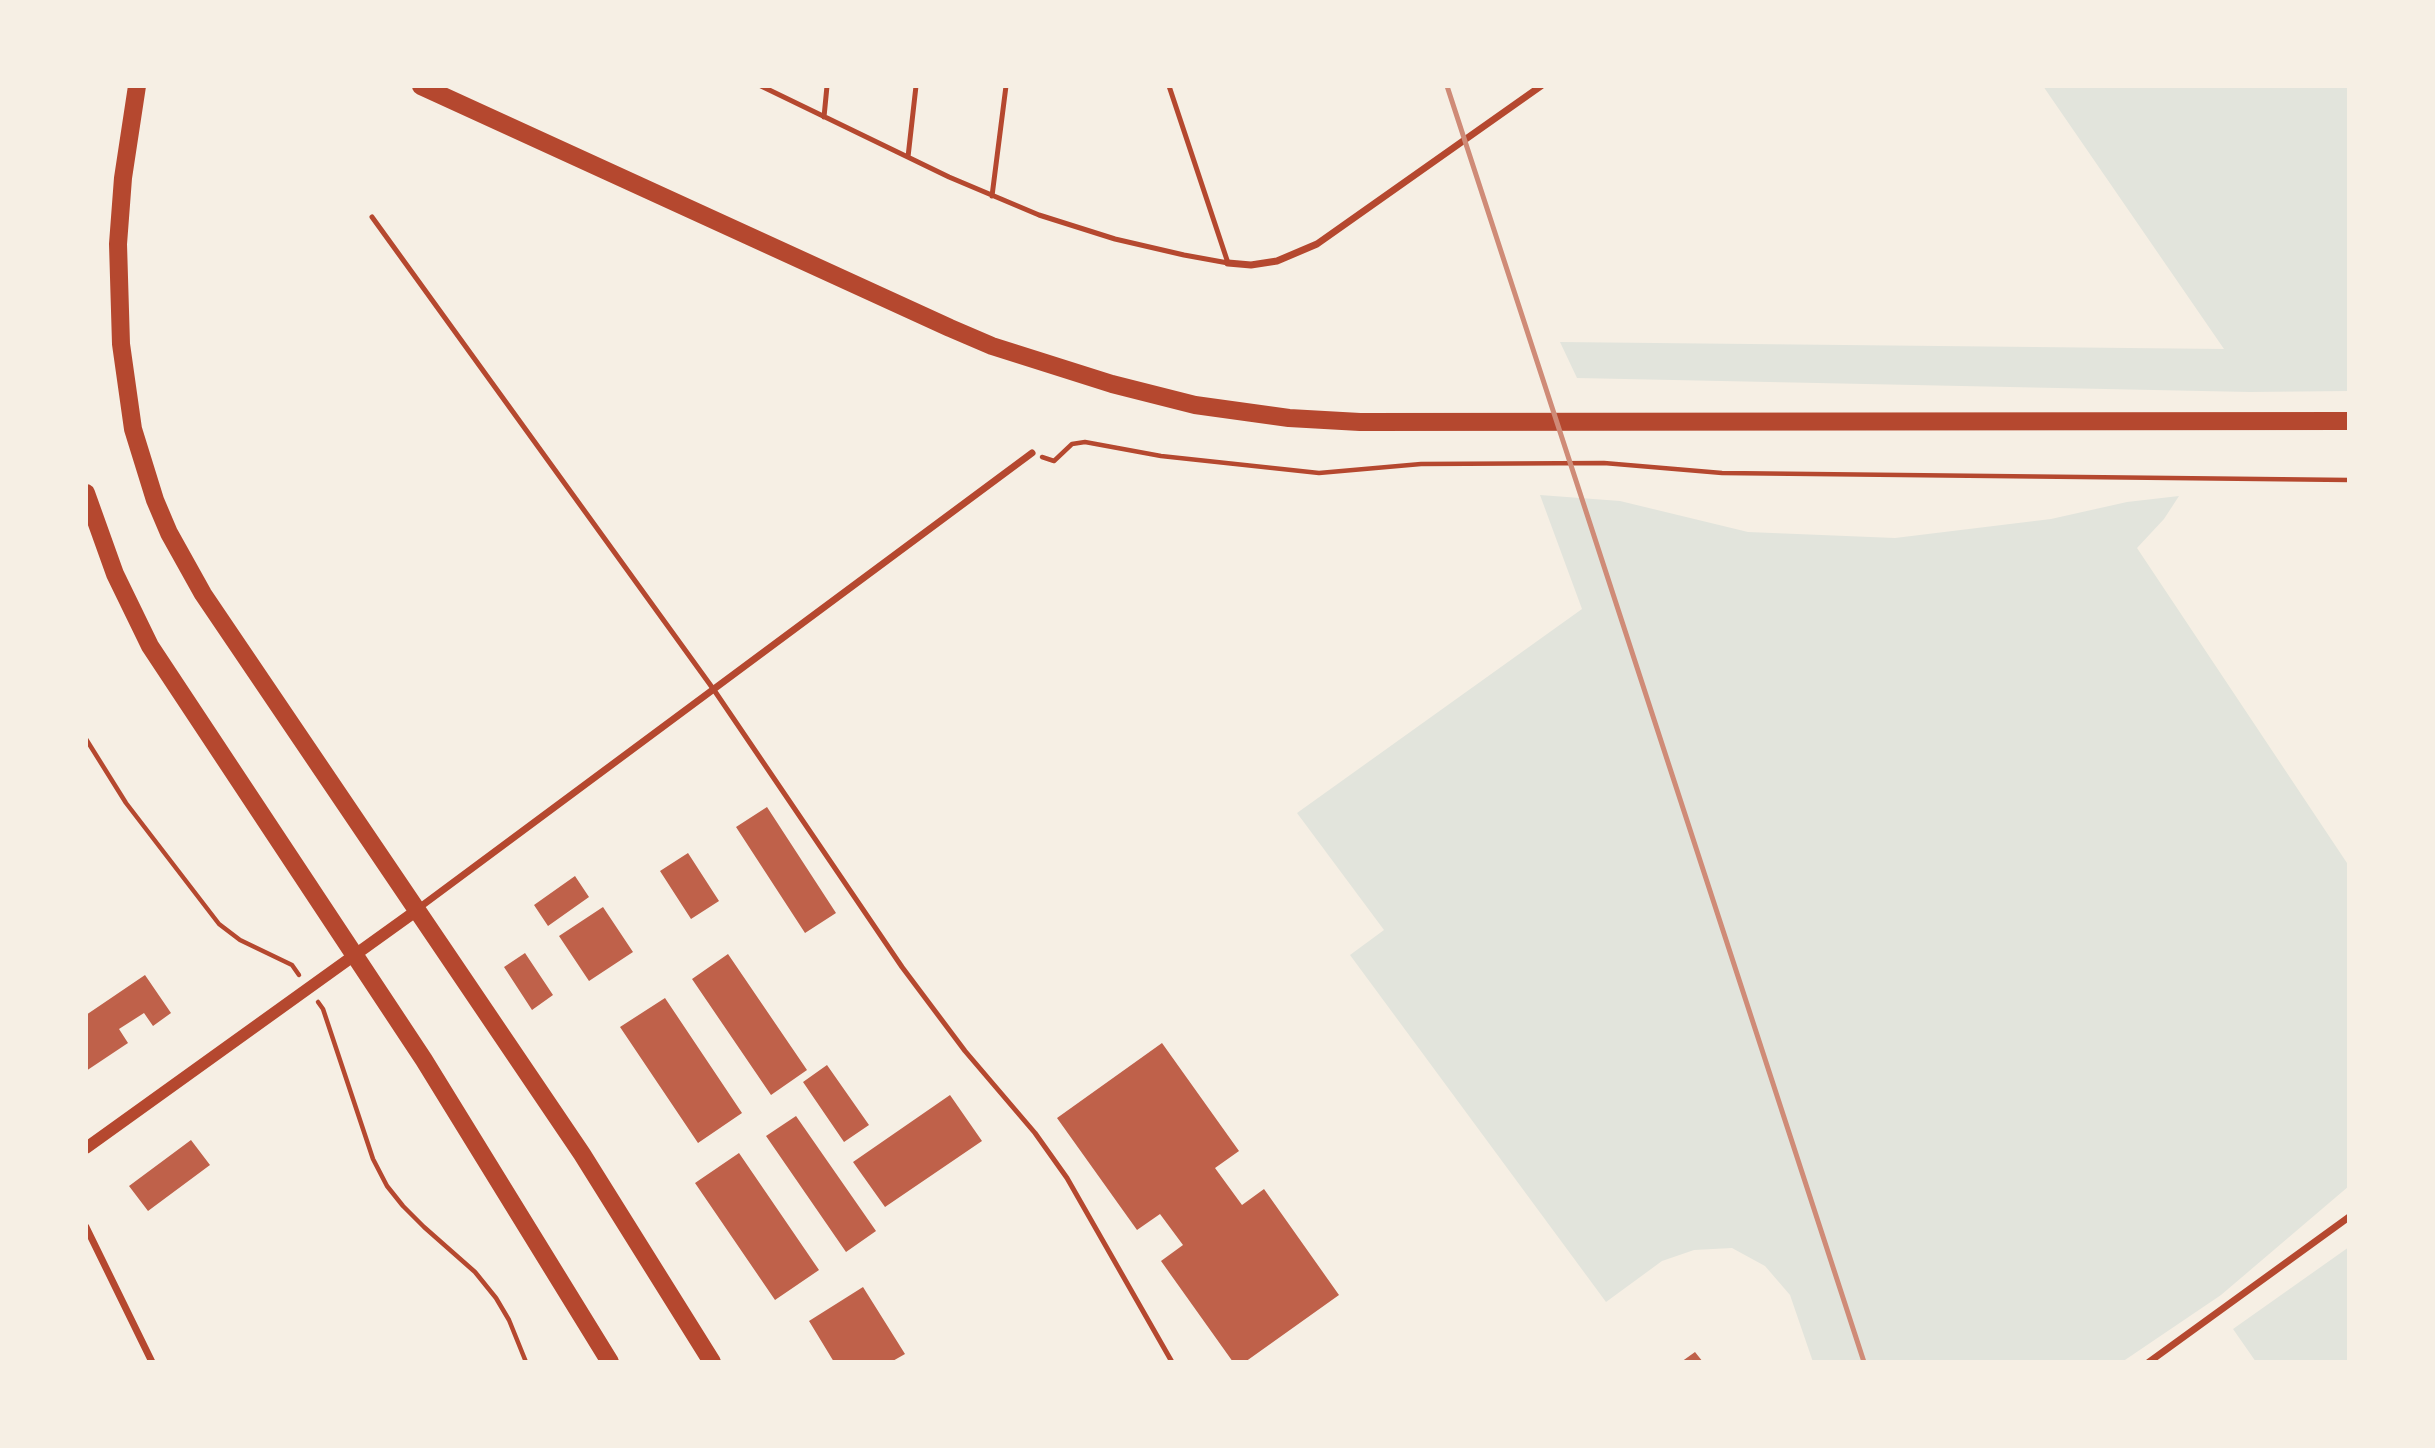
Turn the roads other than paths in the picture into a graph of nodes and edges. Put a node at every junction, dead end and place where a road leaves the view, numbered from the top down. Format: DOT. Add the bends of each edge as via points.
graph roads {
  1 [pos="137,86"];
  2 [pos="150,86"];
  3 [pos="421,86"];
  4 [pos="761,86"];
  5 [pos="827,86"];
  6 [pos="916,86"];
  7 [pos="1006,86"];
  8 [pos="1169,86"];
  9 [pos="1541,86"];
  10 [pos="134,111"];
  11 [pos="824,117"];
  12 [pos="908,158"];
  13 [pos="992,196"];
  14 [pos="372,217"];
  15 [pos="1228,263"];
  16 [pos="2349,421"];
  17 [pos="1032,453"];
  18 [pos="86,493"];
  19 [pos="714,690"];
  20 [pos="416,911"];
  21 [pos="354,955"];
  22 [pos="86,1148"];
  23 [pos="2349,1217"];
  24 [pos="86,1227"];
  25 [pos="152,1362"];
  26 [pos="610,1362"];
  27 [pos="712,1362"];
  28 [pos="1172,1362"];
  29 [pos="2149,1362"];
  1 -- 10 [label="main road"];
  2 -- 10 [label="main road"];
  3 -- 16 [label="main road" via="992,346 1195,405 1360,422"];
  4 -- 11 [label="lane"];
  5 -- 11 [label="lane"];
  6 -- 12 [label="lane"];
  7 -- 13 [label="lane"];
  8 -- 15 [label="lane"];
  9 -- 15 [label="street" via="1317,244 1278,261"];
  10 -- 20 [label="main road" via="123,178 118,302 134,429 155,500 204,594"];
  11 -- 12 [label="lane"];
  12 -- 13 [label="lane"];
  13 -- 15 [label="lane" via="1115,239"];
  14 -- 19 [label="lane"];
  17 -- 19 [label="street"];
  18 -- 21 [label="main road" via="115,574 150,646"];
  19 -- 20 [label="street"];
  19 -- 28 [label="lane" via="910,977 1067,1178"];
  20 -- 21 [label="street"];
  20 -- 27 [label="main road" via="582,1154"];
  21 -- 22 [label="street"];
  21 -- 26 [label="main road"];
  23 -- 29 [label="street"];
  24 -- 25 [label="street"];
}
